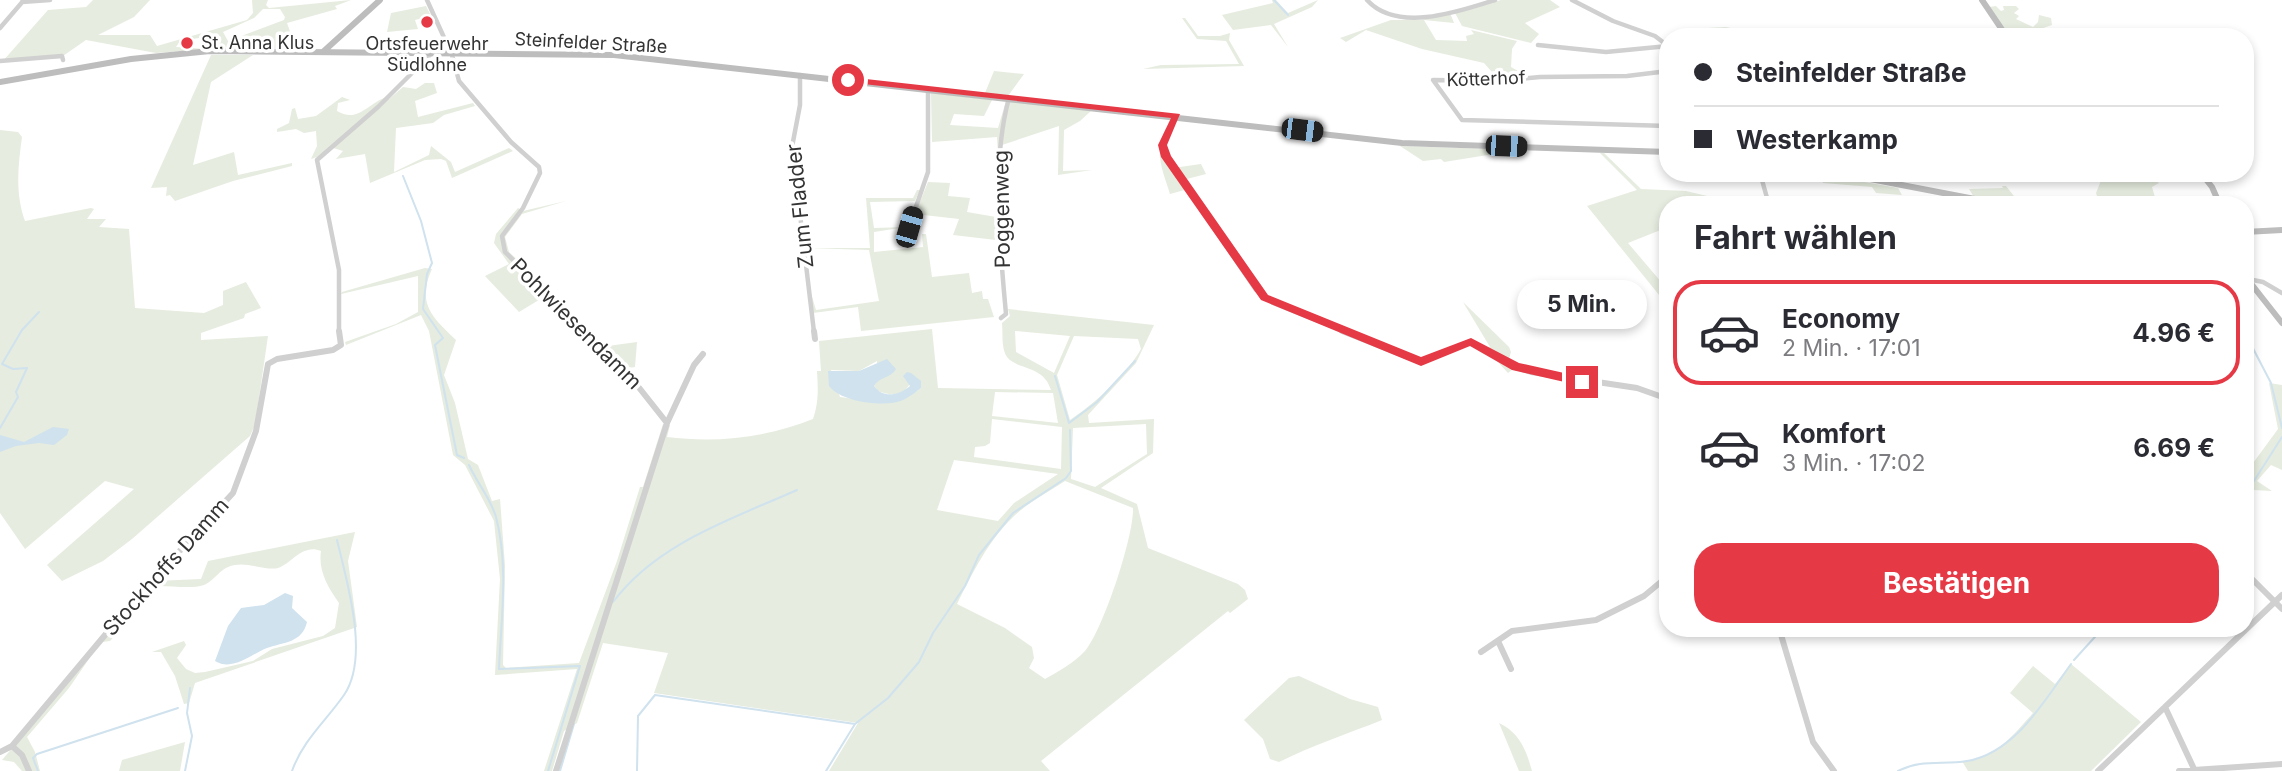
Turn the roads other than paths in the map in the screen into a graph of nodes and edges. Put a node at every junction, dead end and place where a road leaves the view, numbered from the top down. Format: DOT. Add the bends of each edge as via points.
graph roads {
  1 [pos="50,0"];
  2 [pos="380,0"];
  3 [pos="427,0"];
  4 [pos="1367,0"];
  5 [pos="1495,0"];
  6 [pos="1572,0"];
  7 [pos="1982,0"];
  8 [pos="23,1"];
  9 [pos="0,28"];
  10 [pos="2001,28"];
  11 [pos="1659,38"];
  12 [pos="335,40"];
  13 [pos="1538,45"];
  14 [pos="1659,47"];
  15 [pos="323,51"];
  16 [pos="353,51"];
  17 [pos="432,53"];
  18 [pos="451,53"];
  19 [pos="63,60"];
  20 [pos="0,61"];
  21 [pos="1659,72"];
  22 [pos="800,75"];
  23 [pos="0,82"];
  24 [pos="928,89"];
  25 [pos="1009,98"];
  26 [pos="1176,116"];
  27 [pos="1659,125"];
  28 [pos="1659,152"];
  29 [pos="1884,182"];
  30 [pos="1889,183"];
  31 [pos="1945,193"];
  32 [pos="1946,196"];
  33 [pos="1960,196"];
  34 [pos="909,227"];
  35 [pos="2282,230"];
  36 [pos="2254,232"];
  37 [pos="2254,279"];
  38 [pos="2254,287"];
  39 [pos="2282,292"];
  40 [pos="1001,318"];
  41 [pos="2282,323"];
  42 [pos="815,339"];
  43 [pos="703,354"];
  44 [pos="1659,395"];
  45 [pos="667,423"];
  46 [pos="2254,581"];
  47 [pos="1659,584"];
  48 [pos="2282,595"];
  49 [pos="2275,602"];
  50 [pos="2282,609"];
  51 [pos="2254,622"];
  52 [pos="1782,637"];
  53 [pos="2239,637"];
  54 [pos="1498,641"];
  55 [pos="1480,652"];
  56 [pos="1511,670"];
  57 [pos="2165,708"];
  58 [pos="12,746"];
  59 [pos="0,752"];
  60 [pos="2282,764"];
  61 [pos="2194,770"];
  62 [pos="29,771"];
  63 [pos="556,771"];
  64 [pos="1834,771"];
  65 [pos="2098,771"];
  66 [pos="2179,771"];
  1 -- 8 [label="street"];
  2 -- 12 [label="main road"];
  3 -- 18 [label="street"];
  4 -- 5 [label="street" via="1380,13 1402,18"];
  6 -- 11 [label="street"];
  7 -- 10 [label="main road"];
  8 -- 9 [label="street"];
  12 -- 15 [label="main road"];
  12 -- 16 [label="main road" via="336,47"];
  13 -- 14 [label="street" via="1606,52"];
  15 -- 16 [label="main road, Steinfelder Straße"];
  15 -- 23 [label="main road, Steinfelder Straße" via="171,54"];
  16 -- 17 [label="main road, Steinfelder Straße"];
  17 -- 18 [label="main road, Steinfelder Straße"];
  17 -- 58 [label="street, Stockhoffs Damm" via="317,160 339,270 341,345 268,364 256,431 233,493 131,604"];
  18 -- 22 [label="main road, Steinfelder Straße" via="616,55"];
  18 -- 45 [label="street, Pohlwiesendamm" via="462,85 540,170 523,208 502,236 502,247 629,375"];
  19 -- 20 [label="street"];
  21 -- 27 [label="street, Kötterhof" via="1500,82 1433,80 1462,120"];
  22 -- 24 [label="main road, Steinfelder Straße"];
  22 -- 42 [label="street, Zum Fladder" via="792,147"];
  24 -- 25 [label="main road, Steinfelder Straße"];
  24 -- 34 [label="street" via="928,173"];
  25 -- 26 [label="main road, Steinfelder Straße"];
  25 -- 40 [label="street, Poggenweg" via="1000,126 999,242 1006,314"];
  26 -- 28 [label="main road, Steinfelder Straße" via="1402,143"];
  26 -- 44 [label="street" via="1163,145 1166,157 1256,290 1273,303 1421,362 1471,342 1531,372"];
  29 -- 30 [label="main road"];
  30 -- 31 [label="main road"];
  31 -- 32 [label="street"];
  31 -- 33 [label="main road"];
  35 -- 36 [label="main road"];
  37 -- 39 [label="street"];
  38 -- 41 [label="main road"];
  43 -- 45 [label="street"];
  45 -- 63 [label="street"];
  46 -- 49 [label="street"];
  47 -- 54 [label="street" via="1596,620 1512,631"];
  48 -- 49 [label="street"];
  49 -- 50 [label="street"];
  49 -- 51 [label="street"];
  52 -- 64 [label="street" via="1813,742"];
  53 -- 57 [label="street"];
  54 -- 55 [label="street"];
  54 -- 56 [label="street"];
  57 -- 61 [label="street"];
  57 -- 65 [label="street"];
  58 -- 59 [label="street"];
  58 -- 62 [label="street"];
  60 -- 61 [label="street"];
  61 -- 66 [label="street"];
}
